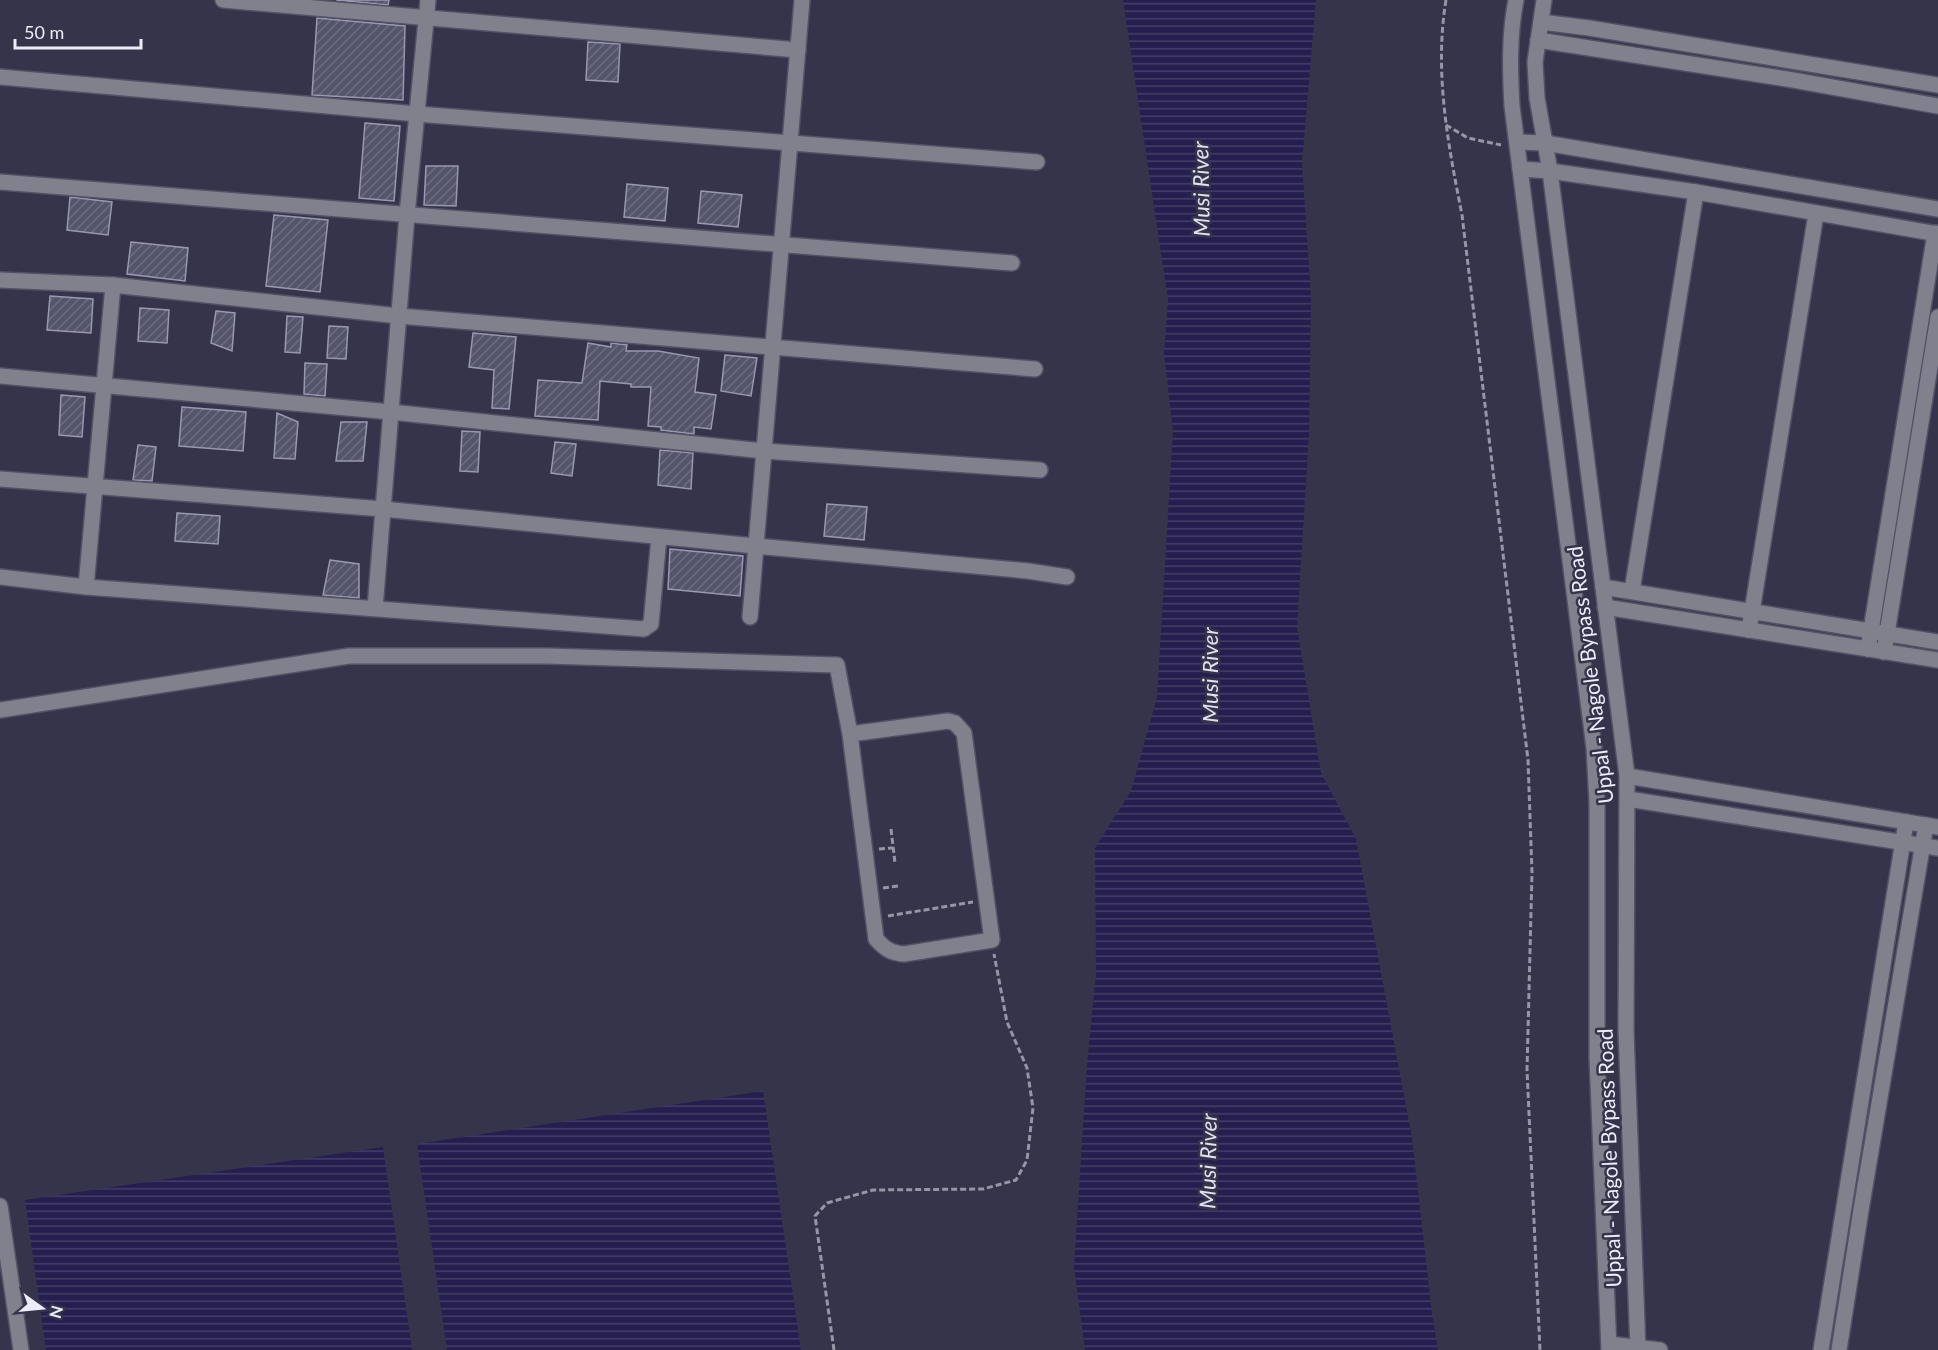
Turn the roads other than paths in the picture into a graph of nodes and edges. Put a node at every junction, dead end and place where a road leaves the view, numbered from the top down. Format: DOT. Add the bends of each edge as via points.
graph roads {
  1 [pos="223,0"];
  2 [pos="428,0"];
  3 [pos="802,0"];
  4 [pos="1516,0"];
  5 [pos="1544,0"];
  6 [pos="426,17"];
  7 [pos="1541,22"];
  8 [pos="1538,40"];
  9 [pos="798,50"];
  10 [pos="0,77"];
  11 [pos="1938,85"];
  12 [pos="1938,106"];
  13 [pos="417,114"];
  14 [pos="790,142"];
  15 [pos="1517,142"];
  16 [pos="1545,143"];
  17 [pos="1037,162"];
  18 [pos="1520,168"];
  19 [pos="1550,171"];
  20 [pos="0,182"];
  21 [pos="1696,192"];
  22 [pos="1938,208"];
  23 [pos="407,214"];
  24 [pos="1816,214"];
  25 [pos="1937,234"];
  26 [pos="781,245"];
  27 [pos="1012,263"];
  28 [pos="0,280"];
  29 [pos="113,285"];
  30 [pos="399,316"];
  31 [pos="1938,317"];
  32 [pos="772,347"];
  33 [pos="1035,369"];
  34 [pos="0,376"];
  35 [pos="105,385"];
  36 [pos="391,412"];
  37 [pos="764,451"];
  38 [pos="1040,470"];
  39 [pos="0,478"];
  40 [pos="95,487"];
  41 [pos="383,508"];
  42 [pos="659,537"];
  43 [pos="755,546"];
  44 [pos="0,577"];
  45 [pos="1067,577"];
  46 [pos="1603,586"];
  47 [pos="86,587"];
  48 [pos="1632,591"];
  49 [pos="1605,607"];
  50 [pos="375,608"];
  51 [pos="1752,611"];
  52 [pos="750,616"];
  53 [pos="1749,630"];
  54 [pos="1871,630"];
  55 [pos="1888,634"];
  56 [pos="1938,642"];
  57 [pos="1868,649"];
  58 [pos="1884,652"];
  59 [pos="1938,660"];
  60 [pos="0,710"];
  61 [pos="850,734"];
  62 [pos="1627,776"];
  63 [pos="1628,799"];
  64 [pos="1906,822"];
  65 [pos="1932,826"];
  66 [pos="1903,842"];
  67 [pos="1931,846"];
  68 [pos="0,1206"];
  69 [pos="1609,1347"];
  70 [pos="1638,1348"];
  71 [pos="21,1350"];
  72 [pos="1660,1350"];
  73 [pos="1821,1350"];
  74 [pos="1839,1350"];
  1 -- 6 [label="street"];
  2 -- 6 [label="street"];
  3 -- 9 [label="street"];
  4 -- 15 [label="street, Uppal - Nagole Bypass Road" via="1510,62"];
  5 -- 7 [label="street, Uppal - Nagole Bypass Road"];
  6 -- 9 [label="street"];
  6 -- 13 [label="street"];
  7 -- 8 [label="street, Uppal - Nagole Bypass Road"];
  7 -- 11 [label="street"];
  8 -- 12 [label="street"];
  8 -- 16 [label="street, Uppal - Nagole Bypass Road" via="1535,62"];
  9 -- 14 [label="street"];
  10 -- 13 [label="street"];
  13 -- 14 [label="street"];
  13 -- 23 [label="street"];
  14 -- 17 [label="street"];
  14 -- 26 [label="street"];
  15 -- 16 [label="street"];
  15 -- 18 [label="street, Uppal - Nagole Bypass Road"];
  16 -- 19 [label="street, Uppal - Nagole Bypass Road"];
  16 -- 22 [label="street"];
  18 -- 19 [label="street"];
  18 -- 69 [label="street, Uppal - Nagole Bypass Road" via="1594,748 1597,1058"];
  19 -- 21 [label="street"];
  19 -- 46 [label="street, Uppal - Nagole Bypass Road"];
  20 -- 23 [label="street"];
  21 -- 24 [label="street"];
  21 -- 48 [label="street"];
  23 -- 26 [label="street"];
  23 -- 30 [label="street"];
  24 -- 25 [label="street"];
  24 -- 51 [label="street"];
  25 -- 54 [label="street"];
  26 -- 27 [label="street"];
  26 -- 32 [label="street"];
  28 -- 29 [label="street"];
  29 -- 30 [label="street"];
  29 -- 35 [label="street"];
  30 -- 32 [label="street"];
  30 -- 36 [label="street"];
  31 -- 55 [label="street"];
  32 -- 33 [label="street"];
  32 -- 37 [label="street"];
  34 -- 35 [label="street"];
  35 -- 36 [label="street"];
  35 -- 40 [label="street"];
  36 -- 37 [label="street"];
  36 -- 41 [label="street"];
  37 -- 38 [label="street"];
  37 -- 43 [label="street"];
  39 -- 40 [label="street"];
  40 -- 41 [label="street"];
  40 -- 47 [label="street"];
  41 -- 42 [label="street"];
  41 -- 50 [label="street"];
  42 -- 43 [label="street"];
  42 -- 50 [label="street" via="651,624 644,629"];
  43 -- 45 [label="street"];
  43 -- 52 [label="street"];
  44 -- 47 [label="street"];
  46 -- 48 [label="street"];
  46 -- 49 [label="street, Uppal - Nagole Bypass Road"];
  47 -- 50 [label="street"];
  48 -- 51 [label="street"];
  49 -- 53 [label="street"];
  49 -- 62 [label="street, Uppal - Nagole Bypass Road"];
  51 -- 53 [label="street"];
  51 -- 54 [label="street"];
  53 -- 57 [label="street"];
  54 -- 55 [label="street"];
  54 -- 57 [label="street"];
  55 -- 56 [label="street"];
  55 -- 58 [label="street"];
  57 -- 58 [label="street"];
  58 -- 59 [label="street"];
  60 -- 61 [label="street" via="349,656 570,657 837,665"];
  61 -- 61 [label="street" via="948,721 960,726 964,732 992,940 904,954 883,948 876,939"];
  62 -- 63 [label="street, Uppal - Nagole Bypass Road"];
  62 -- 64 [label="street"];
  63 -- 66 [label="street"];
  63 -- 70 [label="street, Uppal - Nagole Bypass Road" via="1626,1031"];
  64 -- 65 [label="street"];
  64 -- 66 [label="street"];
  65 -- 67 [label="street"];
  66 -- 67 [label="street"];
  66 -- 73 [label="street"];
  67 -- 74 [label="street" via="1861,1210"];
  68 -- 71 [label="street"];
  69 -- 70 [label="street"];
  70 -- 72 [label="street"];
}
